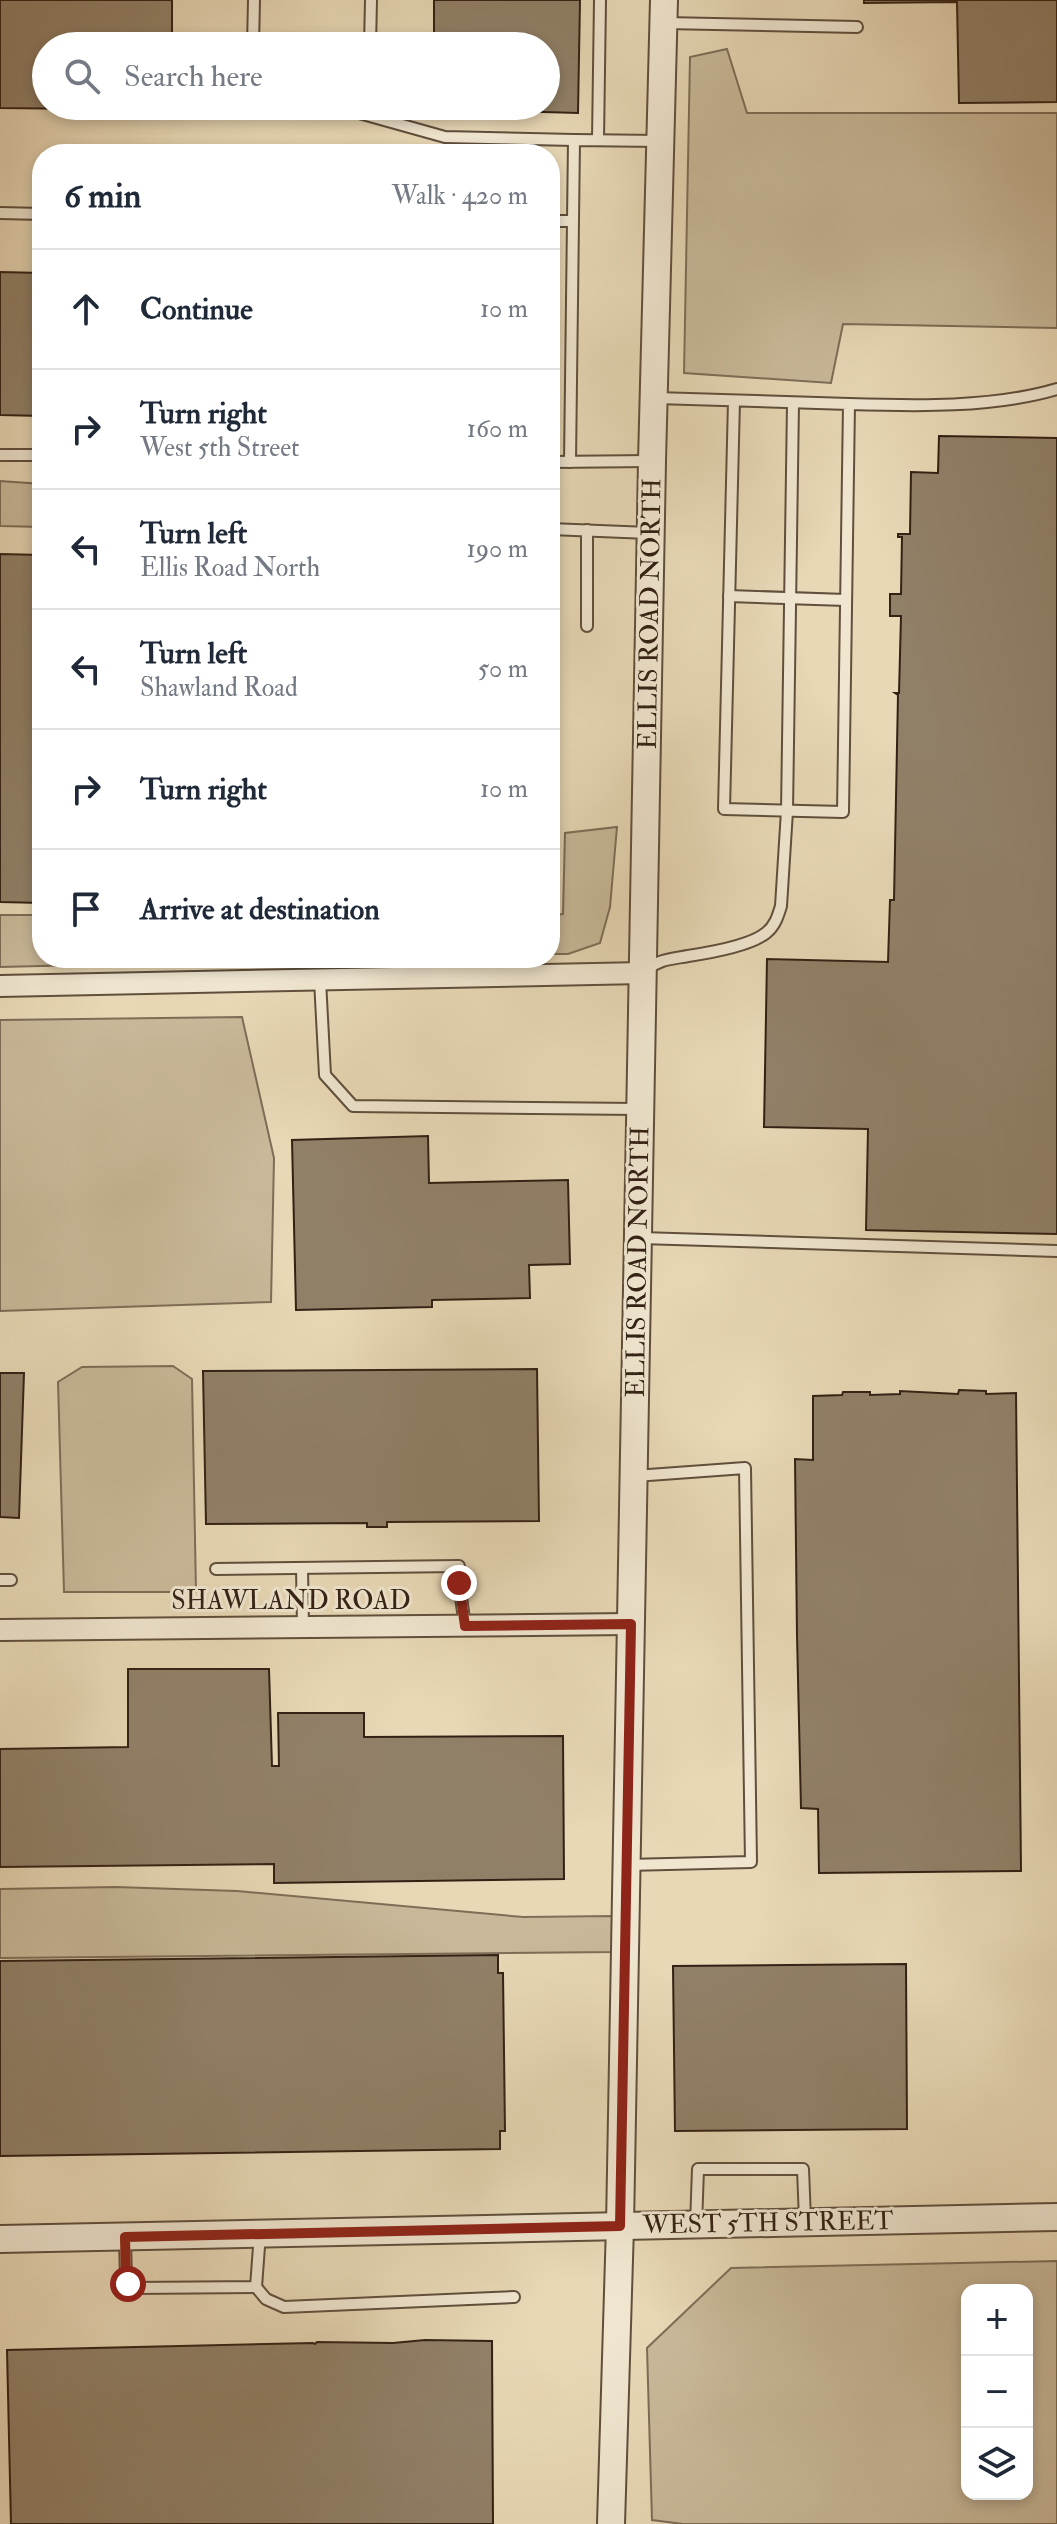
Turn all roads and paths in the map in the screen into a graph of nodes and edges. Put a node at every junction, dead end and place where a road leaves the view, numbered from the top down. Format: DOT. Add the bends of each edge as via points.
graph roads {
  1 [pos="254,0"];
  2 [pos="371,0"];
  3 [pos="600,0"];
  4 [pos="664,12"];
  5 [pos="857,27"];
  6 [pos="253,32"];
  7 [pos="370,32"];
  8 [pos="394,120"];
  9 [pos="574,140"];
  10 [pos="598,140"];
  11 [pos="660,141"];
  12 [pos="0,213"];
  13 [pos="32,214"];
  14 [pos="560,221"];
  15 [pos="572,221"];
  16 [pos="1057,389"];
  17 [pos="654,398"];
  18 [pos="734,401"];
  19 [pos="793,403"];
  20 [pos="849,404"];
  21 [pos="0,455"];
  22 [pos="32,455"];
  23 [pos="652,461"];
  24 [pos="560,462"];
  25 [pos="570,462"];
  26 [pos="560,529"];
  27 [pos="587,530"];
  28 [pos="651,533"];
  29 [pos="729,596"];
  30 [pos="791,598"];
  31 [pos="846,600"];
  32 [pos="587,626"];
  33 [pos="787,811"];
  34 [pos="643,973"];
  35 [pos="320,980"];
  36 [pos="0,986"];
  37 [pos="640,1109"];
  38 [pos="639,1238"];
  39 [pos="1057,1251"];
  40 [pos="634,1476"];
  41 [pos="302,1568"];
  42 [pos="216,1569"];
  43 [pos="631,1624"];
  44 [pos="465,1626"];
  45 [pos="303,1627"];
  46 [pos="0,1630"];
  47 [pos="625,1865"];
  48 [pos="1057,2217"];
  49 [pos="805,2222"];
  50 [pos="696,2225"];
  51 [pos="620,2226"];
  52 [pos="260,2233"];
  53 [pos="125,2237"];
  54 [pos="0,2239"];
  55 [pos="256,2287"];
  56 [pos="514,2297"];
  57 [pos="611,2524"];
  1 -- 6 [label="lane"];
  2 -- 7 [label="lane"];
  3 -- 10 [label="lane"];
  4 -- 5 [label="lane"];
  4 -- 11 [label="street, ELLIS ROAD NORTH"];
  8 -- 9 [label="lane" via="445,137"];
  9 -- 10 [label="lane"];
  9 -- 15 [label="lane"];
  10 -- 11 [label="lane"];
  11 -- 17 [label="street, ELLIS ROAD NORTH"];
  12 -- 13 [label="lane"];
  14 -- 15 [label="lane"];
  15 -- 25 [label="lane"];
  16 -- 20 [label="lane" via="1015,399"];
  17 -- 18 [label="lane"];
  17 -- 23 [label="street, ELLIS ROAD NORTH"];
  18 -- 19 [label="lane"];
  18 -- 29 [label="lane"];
  19 -- 20 [label="lane"];
  19 -- 30 [label="lane"];
  20 -- 31 [label="lane"];
  21 -- 22 [label="lane"];
  23 -- 25 [label="lane"];
  23 -- 28 [label="street, ELLIS ROAD NORTH"];
  24 -- 25 [label="lane"];
  26 -- 27 [label="lane"];
  27 -- 28 [label="lane"];
  27 -- 32 [label="lane"];
  28 -- 34 [label="street, ELLIS ROAD NORTH"];
  29 -- 30 [label="lane"];
  29 -- 33 [label="lane" via="724,809"];
  30 -- 31 [label="lane"];
  30 -- 33 [label="lane"];
  31 -- 33 [label="lane" via="843,812"];
  33 -- 34 [label="lane" via="781,906 768,932 755,940 664,959"];
  34 -- 35 [label="street"];
  34 -- 37 [label="street, ELLIS ROAD NORTH"];
  35 -- 36 [label="street"];
  35 -- 37 [label="lane" via="325,1075 353,1106"];
  37 -- 38 [label="street, ELLIS ROAD NORTH"];
  38 -- 39 [label="lane"];
  38 -- 40 [label="street, ELLIS ROAD NORTH"];
  40 -- 43 [label="street, ELLIS ROAD NORTH"];
  40 -- 47 [label="lane" via="745,1468 751,1862"];
  41 -- 42 [label="lane"];
  41 -- 44 [label="lane" via="459,1566"];
  41 -- 45 [label="lane"];
  43 -- 44 [label="street, SHAWLAND ROAD"];
  43 -- 47 [label="street, ELLIS ROAD NORTH"];
  44 -- 45 [label="street, SHAWLAND ROAD"];
  45 -- 46 [label="street, SHAWLAND ROAD"];
  47 -- 51 [label="street, ELLIS ROAD NORTH"];
  48 -- 49 [label="street, WEST 5TH STREET"];
  49 -- 50 [label="street, WEST 5TH STREET"];
  49 -- 50 [label="lane" via="803,2169 698,2169"];
  50 -- 51 [label="street, WEST 5TH STREET"];
  51 -- 52 [label="street, WEST 5TH STREET"];
  51 -- 57 [label="street, ELLIS ROAD NORTH"];
  52 -- 53 [label="street, WEST 5TH STREET"];
  52 -- 55 [label="lane"];
  53 -- 54 [label="street, WEST 5TH STREET"];
  53 -- 55 [label="lane" via="126,2280 133,2288"];
  55 -- 56 [label="lane" via="284,2307"];
}
